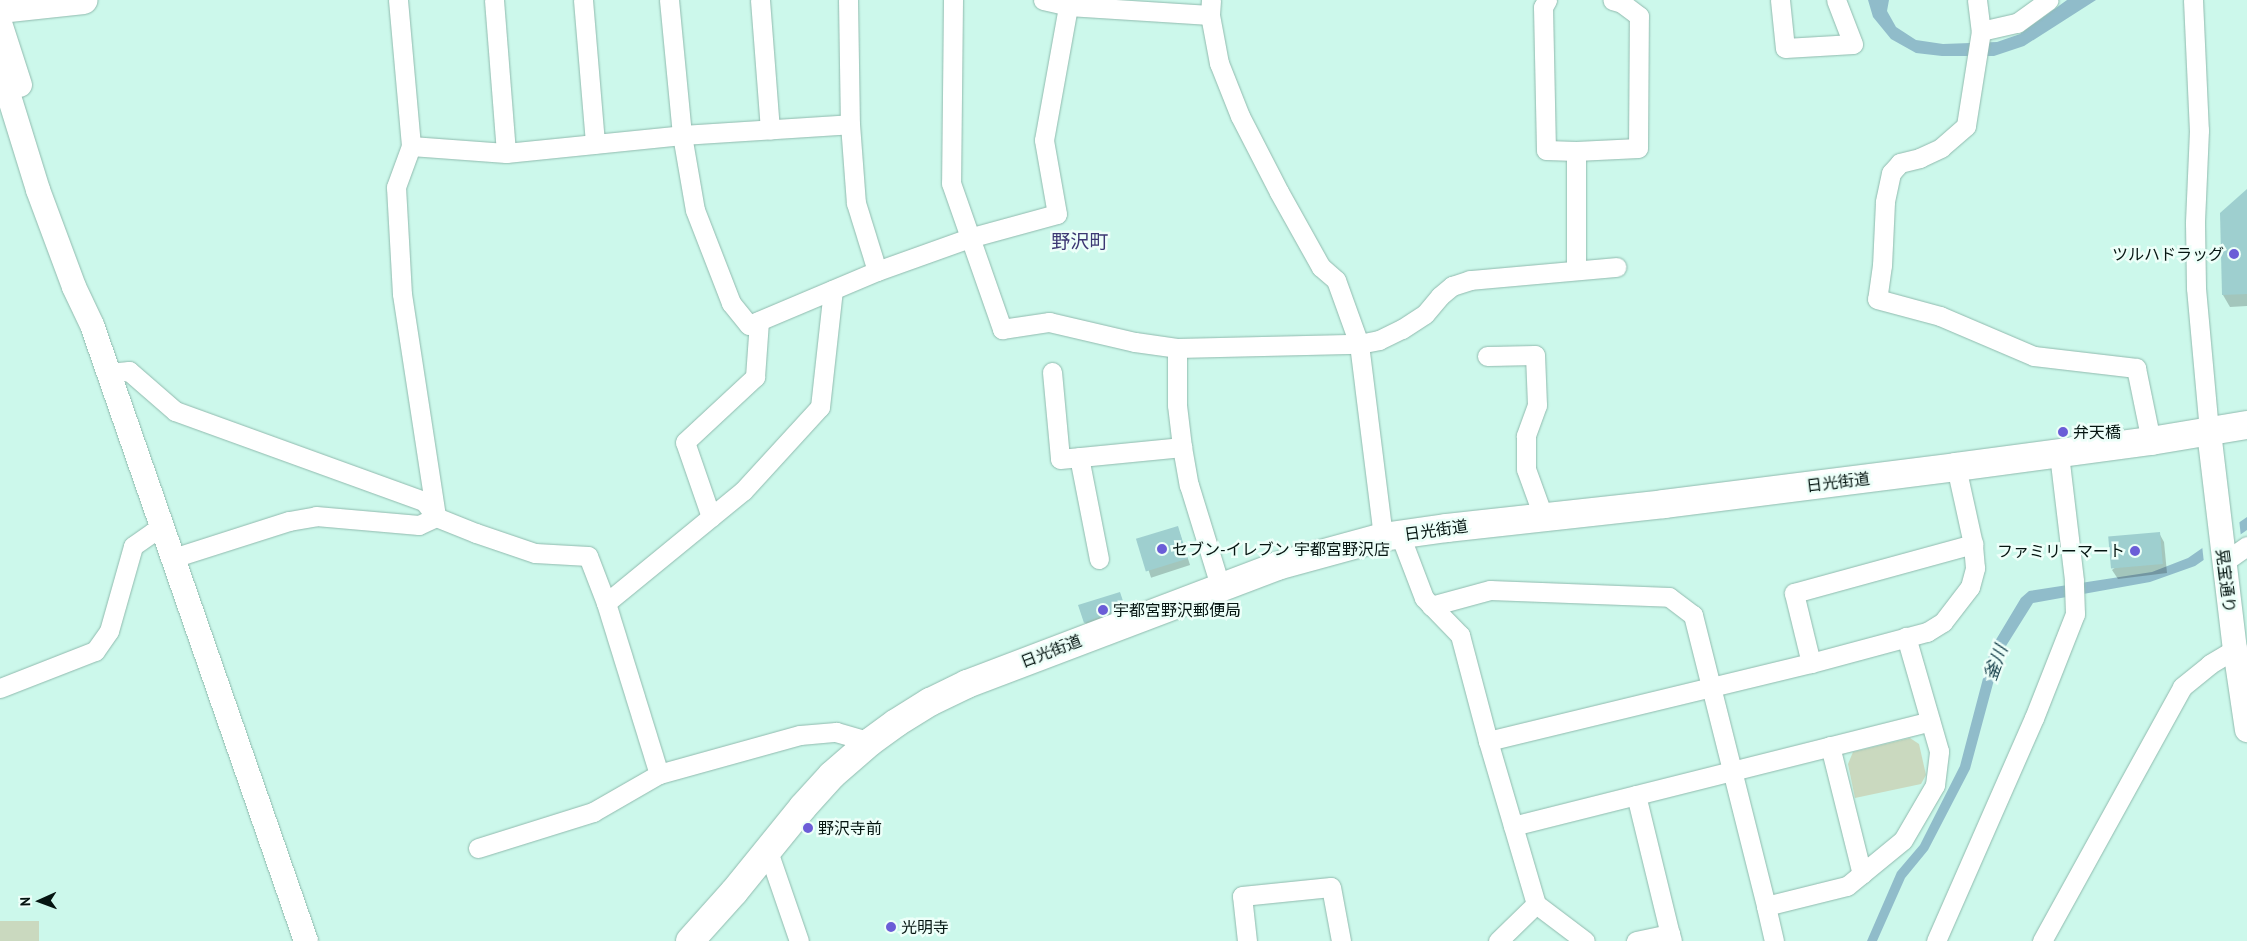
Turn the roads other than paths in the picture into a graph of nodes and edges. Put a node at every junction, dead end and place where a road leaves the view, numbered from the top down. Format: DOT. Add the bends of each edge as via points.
graph roads {
  1 [pos="84,0"];
  2 [pos="398,0"];
  3 [pos="494,0"];
  4 [pos="584,0"];
  5 [pos="669,0"];
  6 [pos="760,0"];
  7 [pos="848,0"];
  8 [pos="953,0"];
  9 [pos="1043,0"];
  10 [pos="1546,0"];
  11 [pos="1612,0"];
  12 [pos="1780,0"];
  13 [pos="1836,0"];
  14 [pos="1977,0"];
  15 [pos="2049,0"];
  16 [pos="2194,0"];
  17 [pos="1068,6"];
  18 [pos="1210,8"];
  19 [pos="0,9"];
  20 [pos="0,23"];
  21 [pos="1981,31"];
  22 [pos="0,67"];
  23 [pos="6,110"];
  24 [pos="850,124"];
  25 [pos="770,130"];
  26 [pos="682,136"];
  27 [pos="594,144"];
  28 [pos="410,146"];
  29 [pos="1576,151"];
  30 [pos="506,153"];
  31 [pos="969,238"];
  32 [pos="1616,266"];
  33 [pos="1576,270"];
  34 [pos="877,271"];
  35 [pos="833,290"];
  36 [pos="759,321"];
  37 [pos="92,325"];
  38 [pos="1359,344"];
  39 [pos="1177,348"];
  40 [pos="1487,356"];
  41 [pos="1052,372"];
  42 [pos="109,373"];
  43 [pos="2247,425"];
  44 [pos="2209,432"];
  45 [pos="2150,440"];
  46 [pos="1182,447"];
  47 [pos="2059,454"];
  48 [pos="1079,457"];
  49 [pos="1956,467"];
  50 [pos="1543,516"];
  51 [pos="436,517"];
  52 [pos="711,517"];
  53 [pos="163,528"];
  54 [pos="1392,536"];
  55 [pos="1974,544"];
  56 [pos="2247,546"];
  57 [pos="2222,548"];
  58 [pos="173,558"];
  59 [pos="1100,559"];
  60 [pos="1220,586"];
  61 [pos="606,603"];
  62 [pos="1431,606"];
  63 [pos="1906,638"];
  64 [pos="2235,648"];
  65 [pos="1811,662"];
  66 [pos="1712,687"];
  67 [pos="0,688"];
  68 [pos="2244,690"];
  69 [pos="1930,721"];
  70 [pos="2247,730"];
  71 [pos="1488,741"];
  72 [pos="870,742"];
  73 [pos="1830,746"];
  74 [pos="1732,771"];
  75 [pos="658,774"];
  76 [pos="1636,795"];
  77 [pos="1513,826"];
  78 [pos="478,848"];
  79 [pos="768,851"];
  80 [pos="1862,874"];
  81 [pos="1536,904"];
  82 [pos="1766,906"];
  83 [pos="1671,937"];
  84 [pos="306,941"];
  85 [pos="690,941"];
  86 [pos="799,941"];
  87 [pos="1247,941"];
  88 [pos="1341,941"];
  89 [pos="1498,941"];
  90 [pos="1586,941"];
  91 [pos="1636,941"];
  92 [pos="1774,941"];
  93 [pos="1936,941"];
  94 [pos="2042,941"];
  1 -- 19 [label="highway"];
  2 -- 28 [label="street"];
  3 -- 30 [label="street"];
  4 -- 27 [label="street"];
  5 -- 26 [label="street"];
  6 -- 25 [label="street"];
  7 -- 24 [label="street"];
  8 -- 31 [label="street" via="951,183"];
  9 -- 17 [label="street"];
  10 -- 29 [label="street" via="1543,8 1546,150"];
  11 -- 29 [label="street" via="1622,3 1639,16 1638,148"];
  12 -- 13 [label="street" via="1785,48 1853,44"];
  14 -- 21 [label="street"];
  15 -- 21 [label="street" via="2017,23"];
  16 -- 44 [label="street" via="2199,130 2196,288"];
  17 -- 18 [label="street"];
  17 -- 31 [label="street" via="1044,140 1057,214"];
  18 -- 38 [label="street" via="1219,63 1240,116 1321,268 1336,280"];
  20 -- 37 [label="street" via="85,283"];
  21 -- 45 [label="street" via="1966,126 1941,148 1900,163 1892,173 1886,202 1877,300 1940,316 2034,356 2136,368"];
  22 -- 23 [label="street"];
  23 -- 37 [label="street" via="74,287"];
  24 -- 25 [label="street"];
  24 -- 34 [label="street" via="856,203"];
  25 -- 26 [label="street"];
  26 -- 27 [label="street"];
  26 -- 36 [label="street" via="695,210 731,303 749,325"];
  27 -- 30 [label="street"];
  28 -- 30 [label="street"];
  28 -- 51 [label="street" via="396,187 402,294"];
  29 -- 33 [label="street"];
  31 -- 34 [label="street"];
  31 -- 39 [label="street" via="1002,329 1050,322 1135,342"];
  32 -- 33 [label="street"];
  33 -- 38 [label="street" via="1470,280 1452,286 1425,314 1379,340"];
  34 -- 35 [label="street"];
  35 -- 36 [label="street"];
  35 -- 52 [label="street" via="820,407 743,491"];
  36 -- 52 [label="street" via="755,378 685,442"];
  37 -- 42 [label="street"];
  38 -- 39 [label="street"];
  38 -- 54 [label="street"];
  39 -- 46 [label="street" via="1177,405"];
  40 -- 50 [label="street" via="1535,355 1537,405 1526,436 1526,469"];
  41 -- 48 [label="street" via="1060,459"];
  42 -- 51 [label="street" via="128,371 175,411 424,501"];
  42 -- 53 [label="street"];
  43 -- 44 [label="highway, 日光街道"];
  44 -- 45 [label="highway, 日光街道"];
  44 -- 57 [label="street, 晃宝通り"];
  45 -- 47 [label="highway, 日光街道"];
  46 -- 48 [label="street"];
  46 -- 60 [label="street" via="1189,485"];
  47 -- 49 [label="highway, 日光街道"];
  47 -- 93 [label="street" via="2075,614 2034,718"];
  48 -- 59 [label="street"];
  49 -- 50 [label="highway, 日光街道"];
  49 -- 55 [label="street"];
  50 -- 54 [label="highway, 日光街道"];
  51 -- 58 [label="street" via="420,525 316,516 289,521"];
  51 -- 61 [label="street" via="535,553 588,556"];
  52 -- 61 [label="street"];
  53 -- 58 [label="street"];
  53 -- 67 [label="street" via="133,546 109,631 95,651"];
  54 -- 60 [label="highway, 日光街道" via="1327,551"];
  54 -- 62 [label="street"];
  55 -- 63 [label="street" via="1975,568 1970,587 1958,605 1943,622 1927,632"];
  55 -- 65 [label="street" via="1794,593"];
  56 -- 57 [label="street"];
  57 -- 64 [label="street, 晃宝通り"];
  58 -- 84 [label="street"];
  60 -- 72 [label="highway, 日光街道" via="967,684 930,702"];
  61 -- 75 [label="street"];
  62 -- 66 [label="street" via="1490,590 1669,597 1693,615"];
  62 -- 71 [label="street" via="1460,635"];
  63 -- 65 [label="street"];
  63 -- 69 [label="street"];
  64 -- 68 [label="street, 晃宝通り"];
  64 -- 94 [label="street" via="2182,687"];
  65 -- 66 [label="street"];
  66 -- 71 [label="street"];
  66 -- 74 [label="street"];
  68 -- 70 [label="street, 晃宝通り"];
  69 -- 73 [label="street"];
  69 -- 80 [label="street" via="1939,751 1935,785 1903,840"];
  71 -- 77 [label="street"];
  72 -- 75 [label="street" via="836,732 800,735"];
  72 -- 79 [label="highway, 日光街道" via="832,775"];
  73 -- 74 [label="street"];
  73 -- 80 [label="street"];
  74 -- 76 [label="street"];
  74 -- 82 [label="street"];
  75 -- 78 [label="street" via="593,812"];
  76 -- 77 [label="street"];
  76 -- 83 [label="street"];
  77 -- 81 [label="street"];
  79 -- 85 [label="highway, 日光街道"];
  79 -- 86 [label="street"];
  80 -- 82 [label="street" via="1847,886"];
  81 -- 89 [label="street"];
  81 -- 90 [label="street"];
  82 -- 92 [label="street"];
  83 -- 91 [label="street"];
  87 -- 88 [label="street" via="1242,896 1331,886"];
}
